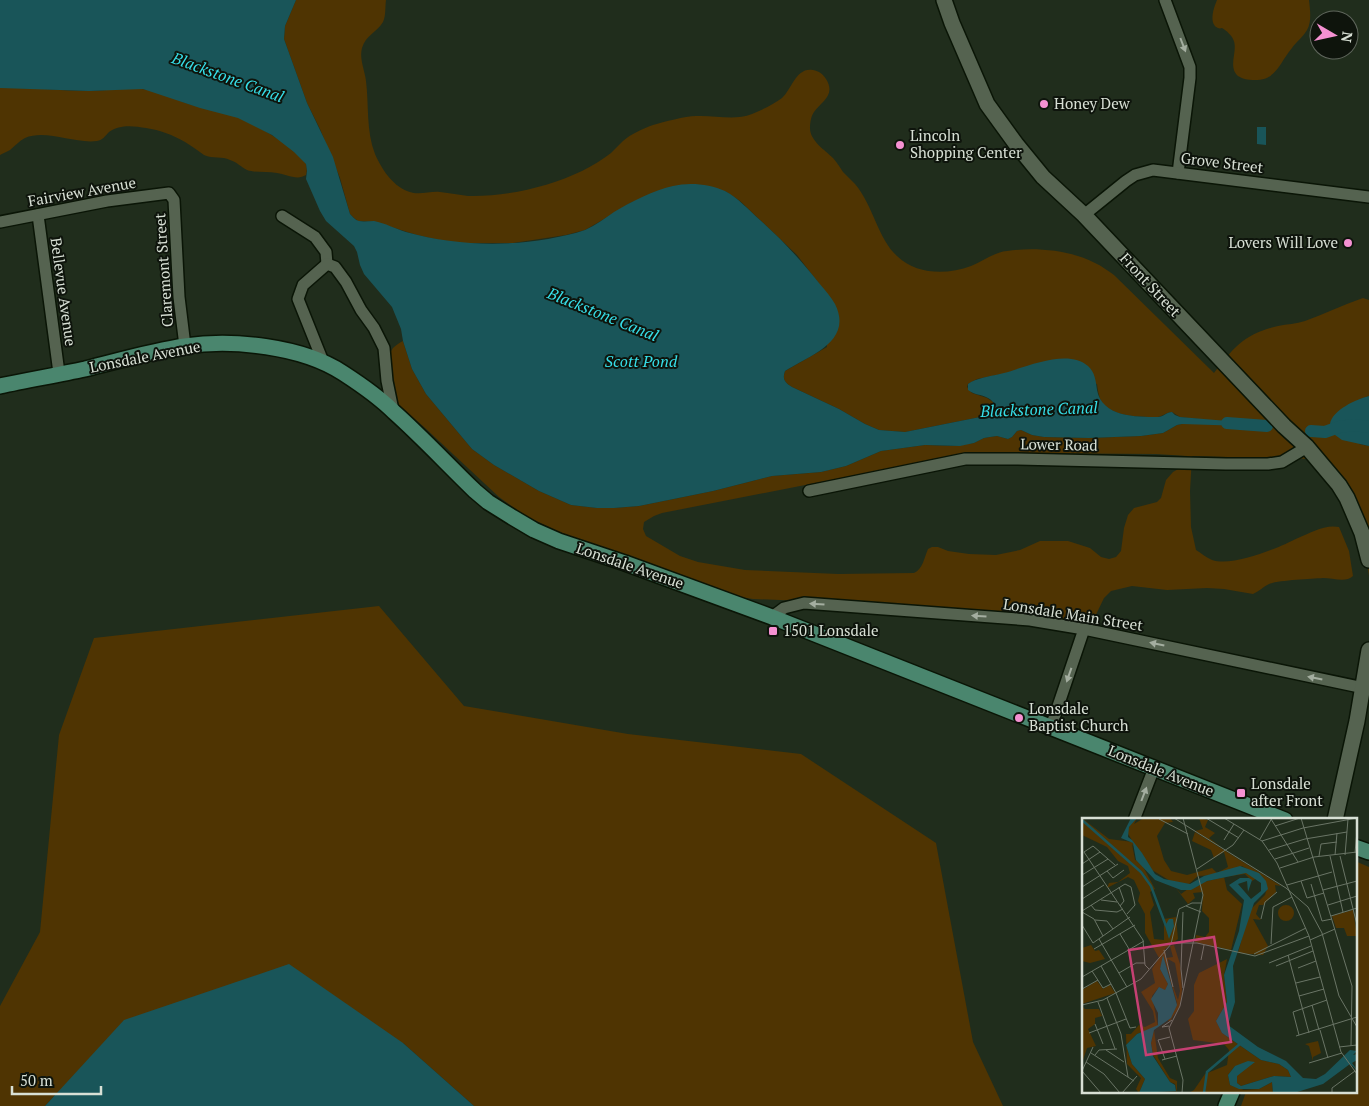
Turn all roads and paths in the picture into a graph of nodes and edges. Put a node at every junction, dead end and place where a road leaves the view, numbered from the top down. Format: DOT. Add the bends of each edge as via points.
graph roads {
  1 [pos="944,0"];
  2 [pos="1165,0"];
  3 [pos="1178,173"];
  4 [pos="169,193"];
  5 [pos="1369,197"];
  6 [pos="38,214"];
  7 [pos="1084,215"];
  8 [pos="282,216"];
  9 [pos="0,222"];
  10 [pos="327,264"];
  11 [pos="185,346"];
  12 [pos="324,364"];
  13 [pos="59,374"];
  14 [pos="0,386"];
  15 [pos="393,410"];
  16 [pos="1307,447"];
  17 [pos="809,491"];
  18 [pos="1368,553"];
  19 [pos="772,617"];
  20 [pos="1084,629"];
  21 [pos="1369,650"];
  22 [pos="1366,688"];
  23 [pos="1051,727"];
  24 [pos="1154,768"];
  25 [pos="1135,818"];
  26 [pos="1280,818"];
  27 [pos="1335,818"];
  28 [pos="1356,847"];
  29 [pos="1369,852"];
  30 [pos="1231,1094"];
  31 [pos="1226,1106"];
  1 -- 7 [label="main road, Front Street" via="989,107 1043,177"];
  2 -- 3 [label="street, one-way" via="1190,67"];
  3 -- 5 [label="street, Grove Street"];
  3 -- 7 [label="street, Grove Street" via="1153,170 1135,175"];
  4 -- 6 [label="street, Fairview Avenue"];
  4 -- 11 [label="street, Claremont Street" via="174,200"];
  6 -- 9 [label="street, Fairview Avenue"];
  6 -- 13 [label="street, Bellevue Avenue"];
  7 -- 16 [label="main road, Front Street"];
  8 -- 10 [label="street" via="315,237 326,252"];
  10 -- 12 [label="street" via="303,285 298,299"];
  10 -- 15 [label="street" via="334,267 346,282 384,348"];
  11 -- 12 [label="main road, Lonsdale Avenue" via="255,345 300,354"];
  11 -- 13 [label="main road, Lonsdale Avenue"];
  12 -- 15 [label="main road, Lonsdale Avenue" via="341,372"];
  13 -- 14 [label="main road, Lonsdale Avenue"];
  15 -- 19 [label="main road, Lonsdale Avenue" via="488,502 534,530"];
  16 -- 17 [label="street, Lower Road" via="1282,462 1268,464 965,459"];
  16 -- 18 [label="main road, Front Street" via="1347,498"];
  20 -- 19 [label="street, Lonsdale Main Street, one-way" via="1030,620 804,603 784,608"];
  19 -- 23 [label="main road, Lonsdale Avenue"];
  22 -- 20 [label="street, Lonsdale Main Street, one-way"];
  20 -- 23 [label="street, one-way"];
  21 -- 22 [label="main road"];
  22 -- 27 [label="main road"];
  23 -- 24 [label="main road, Lonsdale Avenue"];
  25 -- 24 [label="street, one-way"];
  24 -- 26 [label="main road, Lonsdale Avenue"];
  28 -- 29 [label="main road"];
  30 -- 31 [label="main road"];
}
